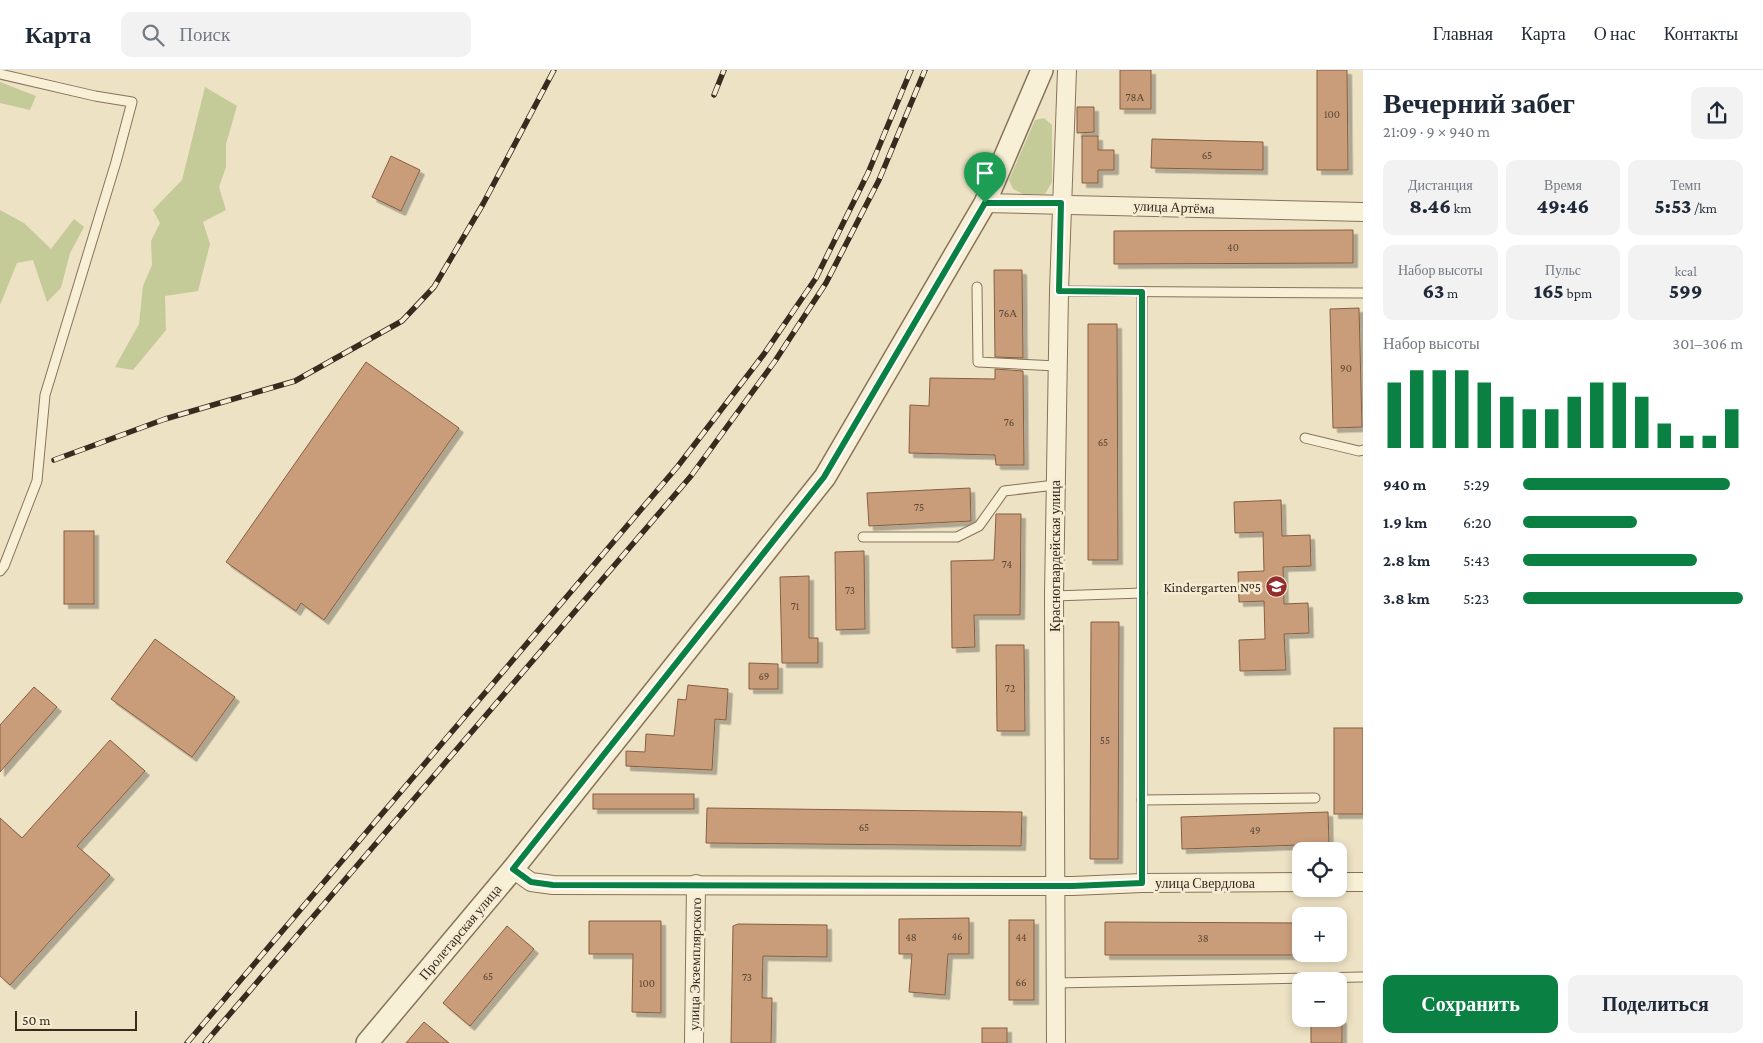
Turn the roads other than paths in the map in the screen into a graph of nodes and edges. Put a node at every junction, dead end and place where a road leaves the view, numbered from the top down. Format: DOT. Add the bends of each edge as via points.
graph roads {
  1 [pos="1042,70"];
  2 [pos="1067,70"];
  3 [pos="0,74"];
  4 [pos="985,203"];
  5 [pos="1061,203"];
  6 [pos="1363,212"];
  7 [pos="977,287"];
  8 [pos="1059,291"];
  9 [pos="1142,292"];
  10 [pos="1363,293"];
  11 [pos="1057,366"];
  12 [pos="1305,438"];
  13 [pos="1363,450"];
  14 [pos="1055,485"];
  15 [pos="863,537"];
  16 [pos="0,571"];
  17 [pos="1142,593"];
  18 [pos="1054,596"];
  19 [pos="1315,798"];
  20 [pos="1142,800"];
  21 [pos="513,869"];
  22 [pos="1292,882"];
  23 [pos="1347,882"];
  24 [pos="1363,882"];
  25 [pos="1142,883"];
  26 [pos="696,884"];
  27 [pos="1056,886"];
  28 [pos="1363,976"];
  29 [pos="1055,984"];
  30 [pos="367,1043"];
  31 [pos="694,1043"];
  32 [pos="1056,1043"];
  1 -- 4 [label="street, Пролетарская улица"];
  2 -- 5 [label="street, Красногвардейская улица"];
  3 -- 16 [label="lane" via="132,102 44,395 37,481"];
  4 -- 5 [label="street, улица Артёма"];
  4 -- 21 [label="street, Пролетарская улица" via="824,477"];
  5 -- 6 [label="street, улица Артёма"];
  5 -- 8 [label="street, Красногвардейская улица"];
  7 -- 11 [label="lane" via="978,362"];
  8 -- 9 [label="lane"];
  8 -- 11 [label="street, Красногвардейская улица"];
  9 -- 10 [label="lane"];
  9 -- 17 [label="lane"];
  11 -- 14 [label="street, Красногвардейская улица"];
  12 -- 13 [label="lane" via="1359,452"];
  14 -- 15 [label="lane" via="1004,491 979,526 957,537"];
  14 -- 18 [label="street, Красногвардейская улица"];
  17 -- 18 [label="lane"];
  17 -- 20 [label="lane"];
  18 -- 27 [label="street, Красногвардейская улица"];
  19 -- 20 [label="lane"];
  20 -- 25 [label="lane"];
  21 -- 26 [label="street, улица Свердлова" via="531,882 553,885"];
  21 -- 30 [label="street, Пролетарская улица"];
  22 -- 25 [label="street, улица Свердлова"];
  23 -- 24 [label="street"];
  25 -- 27 [label="street, улица Свердлова"];
  26 -- 27 [label="street, улица Свердлова"];
  26 -- 31 [label="street, улица Экземплярского"];
  27 -- 29 [label="street, Красногвардейская улица"];
  28 -- 29 [label="lane"];
  29 -- 32 [label="street, Красногвардейская улица"];
}
